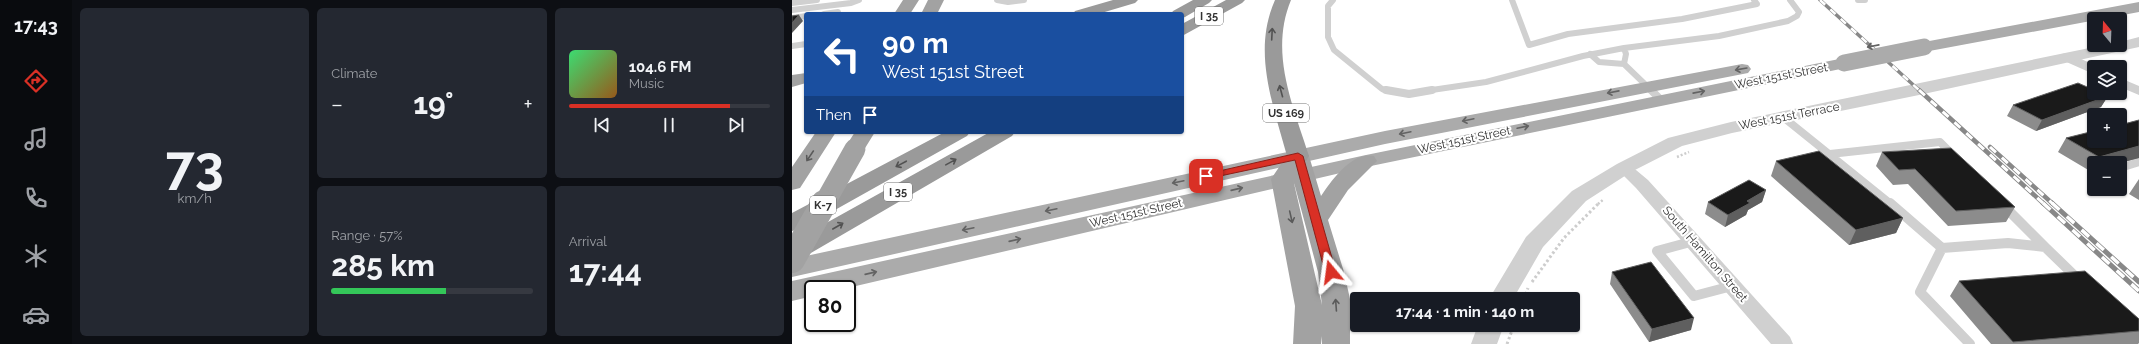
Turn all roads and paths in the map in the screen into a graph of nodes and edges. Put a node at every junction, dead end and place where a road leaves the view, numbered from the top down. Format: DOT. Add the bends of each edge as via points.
graph roads {
  1 [pos="817,0"];
  2 [pos="858,0"];
  3 [pos="911,0"];
  4 [pos="936,0"];
  5 [pos="997,0"];
  6 [pos="1024,0"];
  7 [pos="1130,0"];
  8 [pos="1204,0"];
  9 [pos="1237,0"];
  10 [pos="1283,0"];
  11 [pos="1333,0"];
  12 [pos="1512,0"];
  13 [pos="1754,0"];
  14 [pos="1790,0"];
  15 [pos="1858,0"];
  16 [pos="1865,0"];
  17 [pos="2121,0"];
  18 [pos="792,3"];
  19 [pos="2139,7"];
  20 [pos="792,8"];
  21 [pos="903,12"];
  22 [pos="930,12"];
  23 [pos="1088,12"];
  24 [pos="1182,12"];
  25 [pos="804,16"];
  26 [pos="792,18"];
  27 [pos="1184,30"];
  28 [pos="2139,42"];
  29 [pos="1917,43"];
  30 [pos="804,44"];
  31 [pos="792,46"];
  32 [pos="1624,48"];
  33 [pos="1590,54"];
  34 [pos="2066,57"];
  35 [pos="1839,58"];
  36 [pos="1624,64"];
  37 [pos="2087,66"];
  38 [pos="804,71"];
  39 [pos="792,74"];
  40 [pos="804,78"];
  41 [pos="792,81"];
  42 [pos="1647,85"];
  43 [pos="2127,85"];
  44 [pos="2139,91"];
  45 [pos="1661,100"];
  46 [pos="1783,117"];
  47 [pos="825,134"];
  48 [pos="956,134"];
  49 [pos="1001,134"];
  50 [pos="860,141"];
  51 [pos="1695,150"];
  52 [pos="1830,154"];
  53 [pos="1676,158"];
  54 [pos="1957,159"];
  55 [pos="1366,161"];
  56 [pos="2139,162"];
  57 [pos="2127,166"];
  58 [pos="1624,168"];
  59 [pos="1294,170"];
  60 [pos="793,181"];
  61 [pos="1607,196"];
  62 [pos="2001,203"];
  63 [pos="1316,220"];
  64 [pos="792,223"];
  65 [pos="1694,241"];
  66 [pos="2044,247"];
  67 [pos="1942,248"];
  68 [pos="792,252"];
  69 [pos="792,260"];
  70 [pos="792,268"];
  71 [pos="2083,284"];
  72 [pos="1733,285"];
  73 [pos="792,291"];
  74 [pos="1505,292"];
  75 [pos="1527,292"];
  76 [pos="1488,332"];
  77 [pos="1512,332"];
  78 [pos="1783,343"];
  79 [pos="1308,344"];
  80 [pos="1336,344"];
  81 [pos="1484,344"];
  82 [pos="1508,344"];
  83 [pos="1970,344"];
  1 -- 18 [label="lane"];
  2 -- 20 [label="lane" via="851,3"];
  3 -- 21 [label="highway"];
  4 -- 22 [label="highway"];
  5 -- 6 [label="lane"];
  7 -- 23 [label="highway"];
  8 -- 24 [label="highway, I 35"];
  9 -- 27 [label="highway, I 35"];
  59 -- 10 [label="highway, US 169, one-way" via="1272,48 1272,26"];
  11 -- 33 [label="lane" via="1328,6 1329,44 1373,83 1394,93 1429,92 1486,82"];
  12 -- 13 [label="lane" via="1529,45 1568,34 1682,19 1757,4"];
  14 -- 32 [label="lane" via="1799,12 1797,16 1788,20 1719,36"];
  15 -- 16 [label="lane"];
  17 -- 29 [label="main road, West 151st Street"];
  19 -- 29 [label="main road, West 151st Street"];
  25 -- 26 [label="lane"];
  28 -- 34 [label="street, West 151st Terrace"];
  29 -- 35 [label="main road, West 151st Street, bridge"];
  30 -- 31 [label="lane"];
  32 -- 33 [label="lane"];
  32 -- 36 [label="lane"];
  33 -- 36 [label="lane" via="1600,62"];
  34 -- 37 [label="street"];
  34 -- 46 [label="street, West 151st Terrace" via="1925,89"];
  35 -- 42 [label="main road, West 151st Street, one-way"];
  45 -- 35 [label="main road, West 151st Street, one-way"];
  36 -- 42 [label="lane"];
  38 -- 39 [label="highway"];
  40 -- 41 [label="highway"];
  42 -- 45 [label="lane"];
  42 -- 59 [label="main road, West 151st Street, one-way"];
  43 -- 44 [label="street"];
  55 -- 45 [label="main road, West 151st Street, one-way"];
  46 -- 52 [label="lane"];
  46 -- 58 [label="street, West 151st Terrace" via="1675,142"];
  47 -- 60 [label="highway, one-way"];
  48 -- 64 [label="highway, I 35, one-way"];
  68 -- 49 [label="highway, I 35, one-way"];
  50 -- 69 [label="highway, K-7, bridge"];
  51 -- 53 [label="path"];
  52 -- 54 [label="lane" via="1940,142"];
  52 -- 67 [label="lane"];
  55 -- 59 [label="main road, West 151st Street"];
  55 -- 63 [label="highway" via="1340,185"];
  56 -- 57 [label="lane"];
  58 -- 65 [label="street, South Hamilton Street"];
  58 -- 74 [label="street, West 151st Terrace" via="1579,196 1534,242"];
  59 -- 63 [label="highway, US 169"];
  59 -- 70 [label="main road, West 151st Street, one-way" via="1006,220"];
  73 -- 59 [label="main road, West 151st Street, one-way" via="977,249"];
  59 -- 79 [label="highway, one-way" via="1309,306"];
  61 -- 75 [label="path" via="1583,216 1553,250"];
  62 -- 66 [label="lane"];
  80 -- 63 [label="highway, US 169, one-way" via="1336,299"];
  65 -- 72 [label="street, South Hamilton Street"];
  65 -- 72 [label="lane" via="1657,251 1694,296"];
  66 -- 67 [label="lane" via="2008,243"];
  66 -- 71 [label="lane"];
  67 -- 83 [label="lane" via="1920,292"];
  72 -- 78 [label="street, South Hamilton Street"];
  76 -- 81 [label="street"];
  77 -- 82 [label="path"];
}
